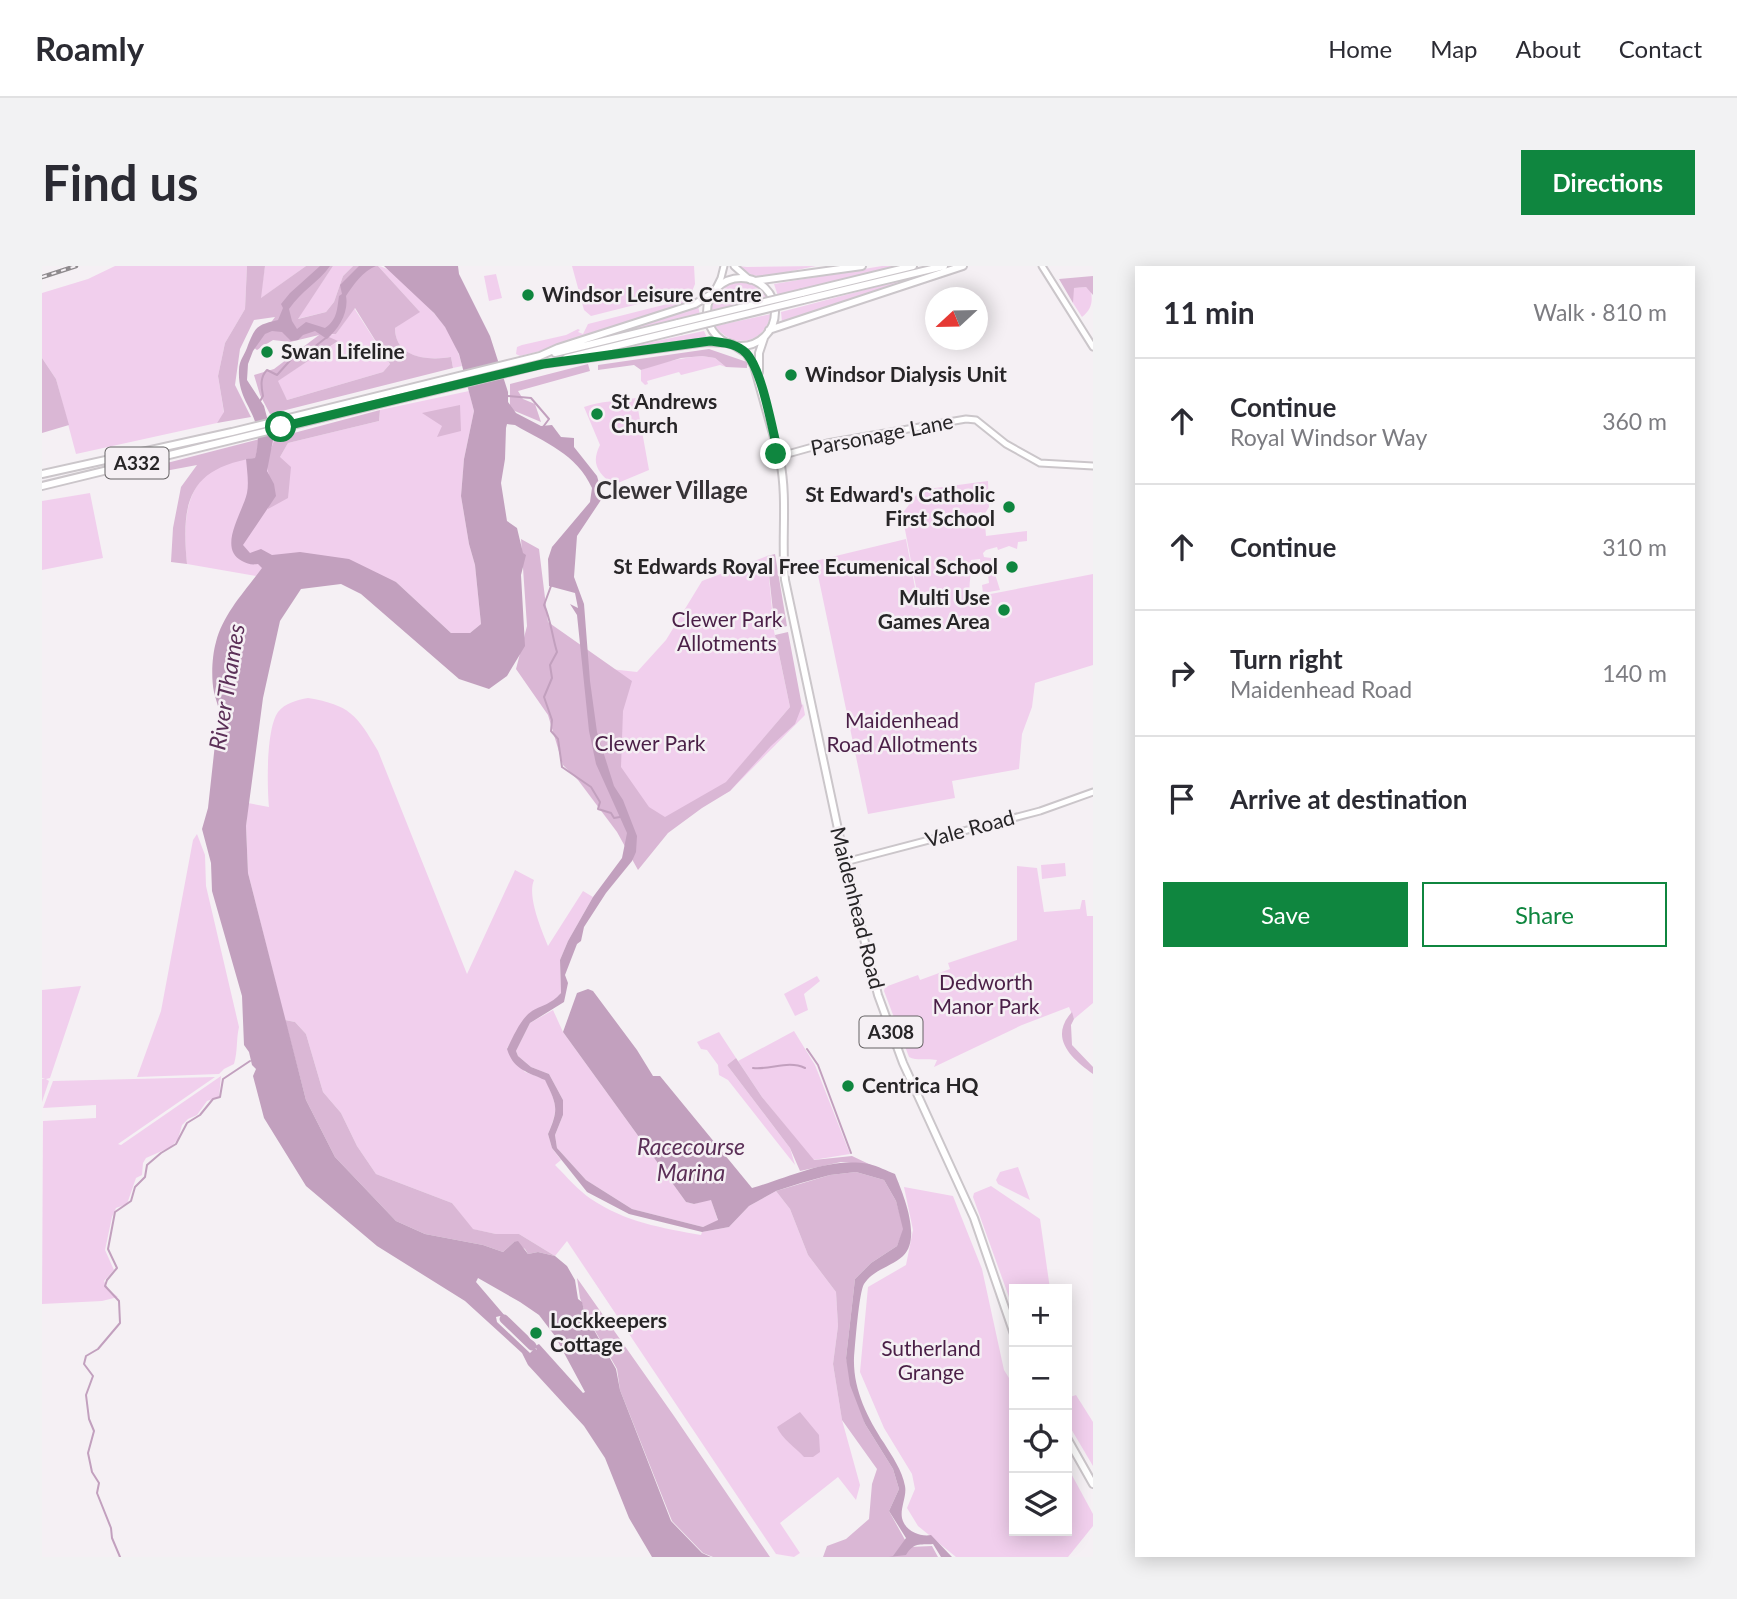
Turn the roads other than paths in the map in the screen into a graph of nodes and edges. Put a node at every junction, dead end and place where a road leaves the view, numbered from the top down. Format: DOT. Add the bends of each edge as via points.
graph roads {
  1 [pos="724,266"];
  2 [pos="734,266"];
  3 [pos="862,266"];
  4 [pos="913,266"];
  5 [pos="944,266"];
  6 [pos="963,266"];
  7 [pos="1042,266"];
  8 [pos="1049,266"];
  9 [pos="753,281"];
  10 [pos="1059,290"];
  11 [pos="714,291"];
  12 [pos="802,297"];
  13 [pos="767,332"];
  14 [pos="730,344"];
  15 [pos="1093,347"];
  16 [pos="537,361"];
  17 [pos="760,381"];
  18 [pos="433,386"];
  19 [pos="232,436"];
  20 [pos="780,456"];
  21 [pos="1093,466"];
  22 [pos="42,474"];
  23 [pos="42,486"];
  24 [pos="1093,792"];
  25 [pos="845,862"];
  26 [pos="1009,1320"];
  27 [pos="1072,1447"];
  28 [pos="1093,1484"];
  1 -- 11 [label="main road"];
  2 -- 9 [label="main road"];
  3 -- 9 [label="main road"];
  4 -- 12 [label="main road, A332"];
  5 -- 12 [label="main road, A332"];
  6 -- 13 [label="main road"];
  7 -- 10 [label="main road"];
  8 -- 10 [label="main road"];
  9 -- 11 [label="main road" via="732,279"];
  9 -- 13 [label="main road, A308" via="773,302"];
  10 -- 15 [label="main road"];
  11 -- 14 [label="main road, A308" via="708,320 715,333"];
  11 -- 16 [label="main road" via="695,304 558,348"];
  12 -- 16 [label="main road, A332, bridge"];
  13 -- 14 [label="main road" via="750,344"];
  13 -- 17 [label="main road, Maidenhead Road / A308" via="759,353"];
  14 -- 16 [label="main road" via="706,342"];
  14 -- 17 [label="main road, Maidenhead Road / A308" via="751,359"];
  16 -- 18 [label="main road, A332"];
  17 -- 20 [label="main road, Maidenhead Road / A308"];
  18 -- 19 [label="main road, A332"];
  18 -- 19 [label="main road, A332" via="277,420"];
  19 -- 22 [label="main road, A332"];
  19 -- 23 [label="main road, A332"];
  20 -- 21 [label="main road, Parsonage Lane" via="873,434 976,420 1040,463"];
  20 -- 25 [label="main road, Maidenhead Road / A308" via="785,580"];
  24 -- 25 [label="main road, Vale Road" via="1041,811"];
  25 -- 26 [label="main road, Maidenhead Road / A308" via="891,1034 974,1218"];
  27 -- 28 [label="main road"];
}
